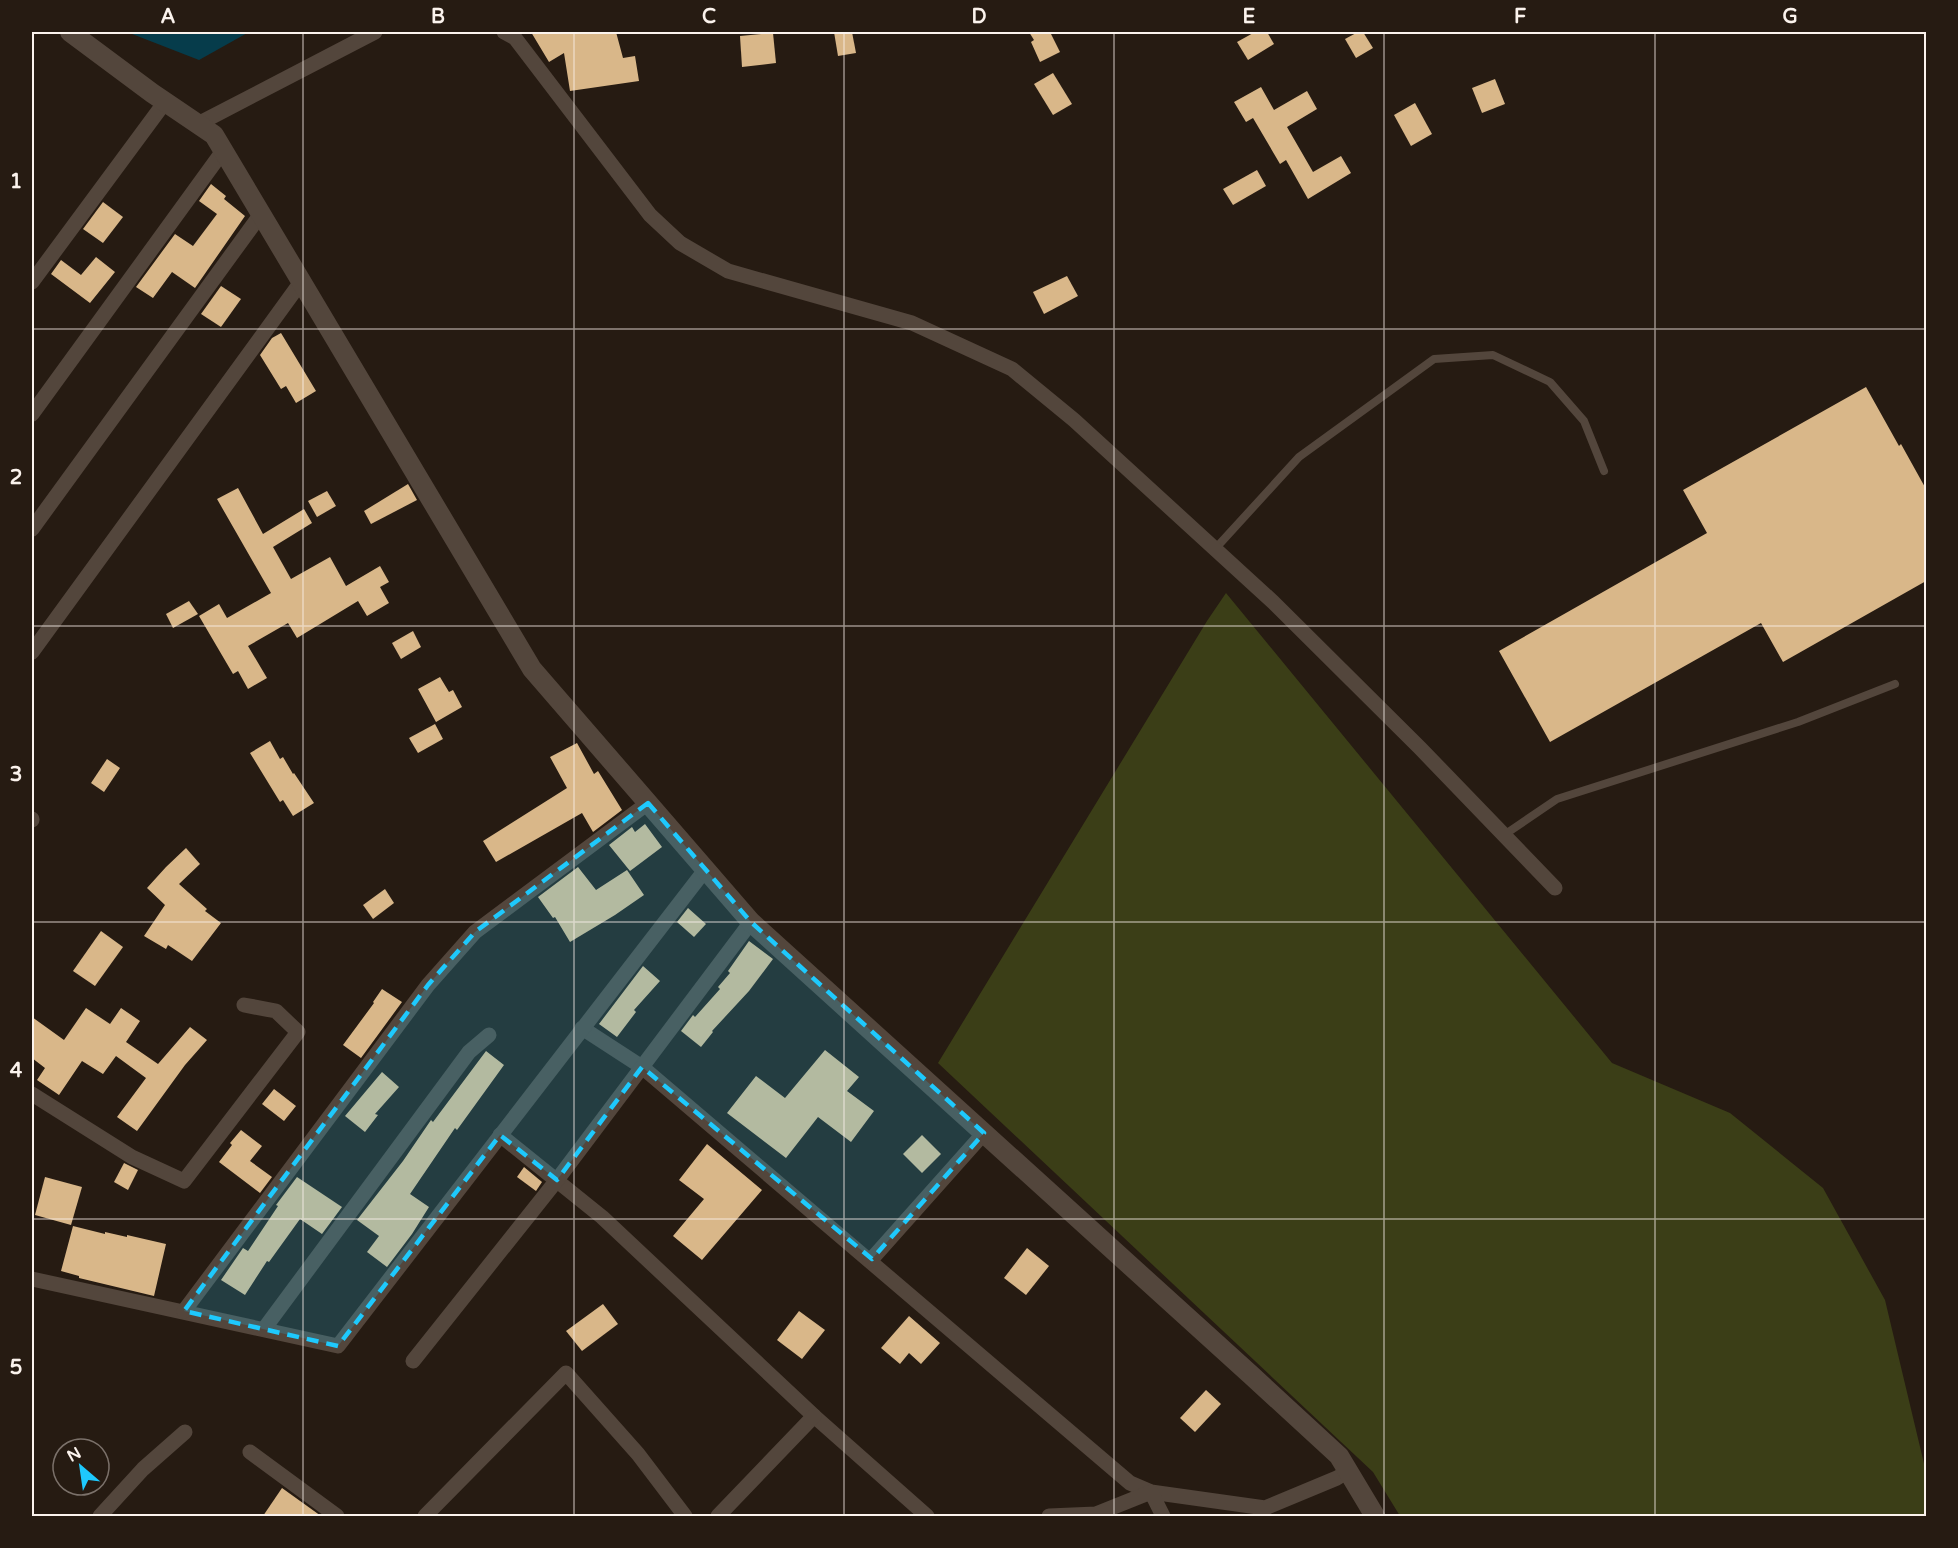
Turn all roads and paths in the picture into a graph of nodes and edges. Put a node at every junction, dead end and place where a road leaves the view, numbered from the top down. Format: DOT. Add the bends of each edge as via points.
graph roads {
  1 [pos="70,32"];
  2 [pos="375,32"];
  3 [pos="504,32"];
  4 [pos="165,102"];
  5 [pos="198,124"];
  6 [pos="223,151"];
  7 [pos="261,214"];
  8 [pos="32,282"];
  9 [pos="301,282"];
  10 [pos="32,414"];
  11 [pos="1604,471"];
  12 [pos="32,529"];
  13 [pos="1215,549"];
  14 [pos="32,652"];
  15 [pos="1895,684"];
  16 [pos="648,803"];
  17 [pos="1504,835"];
  18 [pos="705,870"];
  19 [pos="1555,888"];
  20 [pos="751,922"];
  21 [pos="243,1005"];
  22 [pos="582,1028"];
  23 [pos="489,1035"];
  24 [pos="642,1067"];
  25 [pos="32,1094"];
  26 [pos="984,1133"];
  27 [pos="500,1135"];
  28 [pos="557,1180"];
  29 [pos="870,1261"];
  30 [pos="32,1279"];
  31 [pos="184,1311"];
  32 [pos="264,1329"];
  33 [pos="413,1361"];
  34 [pos="814,1416"];
  35 [pos="185,1432"];
  36 [pos="250,1452"];
  37 [pos="1348,1471"];
  38 [pos="1151,1492"];
  39 [pos="100,1516"];
  40 [pos="338,1516"];
  41 [pos="425,1516"];
  42 [pos="685,1516"];
  43 [pos="718,1516"];
  44 [pos="927,1516"];
  45 [pos="1049,1516"];
  46 [pos="1163,1516"];
  47 [pos="1375,1516"];
  1 -- 4 [label="street"];
  2 -- 5 [label="street"];
  3 -- 13 [label="street" via="515,38 650,215 680,243 728,271 912,323 1012,369"];
  4 -- 5 [label="street"];
  4 -- 8 [label="street"];
  5 -- 6 [label="street" via="214,135"];
  6 -- 7 [label="street"];
  6 -- 10 [label="street"];
  7 -- 9 [label="street"];
  7 -- 12 [label="street"];
  9 -- 14 [label="street"];
  9 -- 16 [label="street" via="532,669"];
  11 -- 13 [label="lane" via="1584,422 1551,382 1493,356 1434,359 1299,458"];
  13 -- 17 [label="street" via="1281,610"];
  15 -- 17 [label="lane" via="1798,722 1557,799"];
  16 -- 18 [label="street"];
  16 -- 31 [label="street" via="475,932 428,985"];
  17 -- 19 [label="street"];
  18 -- 20 [label="street"];
  18 -- 22 [label="street"];
  20 -- 24 [label="street"];
  20 -- 26 [label="street"];
  21 -- 25 [label="street" via="276,1011 298,1032 184,1181 132,1157"];
  22 -- 24 [label="street"];
  22 -- 27 [label="street"];
  23 -- 32 [label="street" via="469,1052"];
  24 -- 28 [label="street"];
  24 -- 29 [label="street"];
  26 -- 29 [label="street"];
  26 -- 37 [label="street" via="1339,1456"];
  27 -- 28 [label="street"];
  27 -- 32 [label="street" via="338,1346"];
  28 -- 33 [label="street"];
  28 -- 34 [label="street" via="602,1217"];
  29 -- 38 [label="street" via="1130,1483"];
  30 -- 31 [label="street"];
  31 -- 32 [label="street"];
  34 -- 43 [label="street"];
  34 -- 44 [label="street"];
  35 -- 39 [label="street" via="143,1469"];
  36 -- 40 [label="street"];
  37 -- 38 [label="street" via="1265,1508"];
  37 -- 47 [label="street"];
  38 -- 45 [label="street" via="1096,1514"];
  38 -- 46 [label="street"];
  41 -- 42 [label="street" via="566,1373 638,1454"];
}
